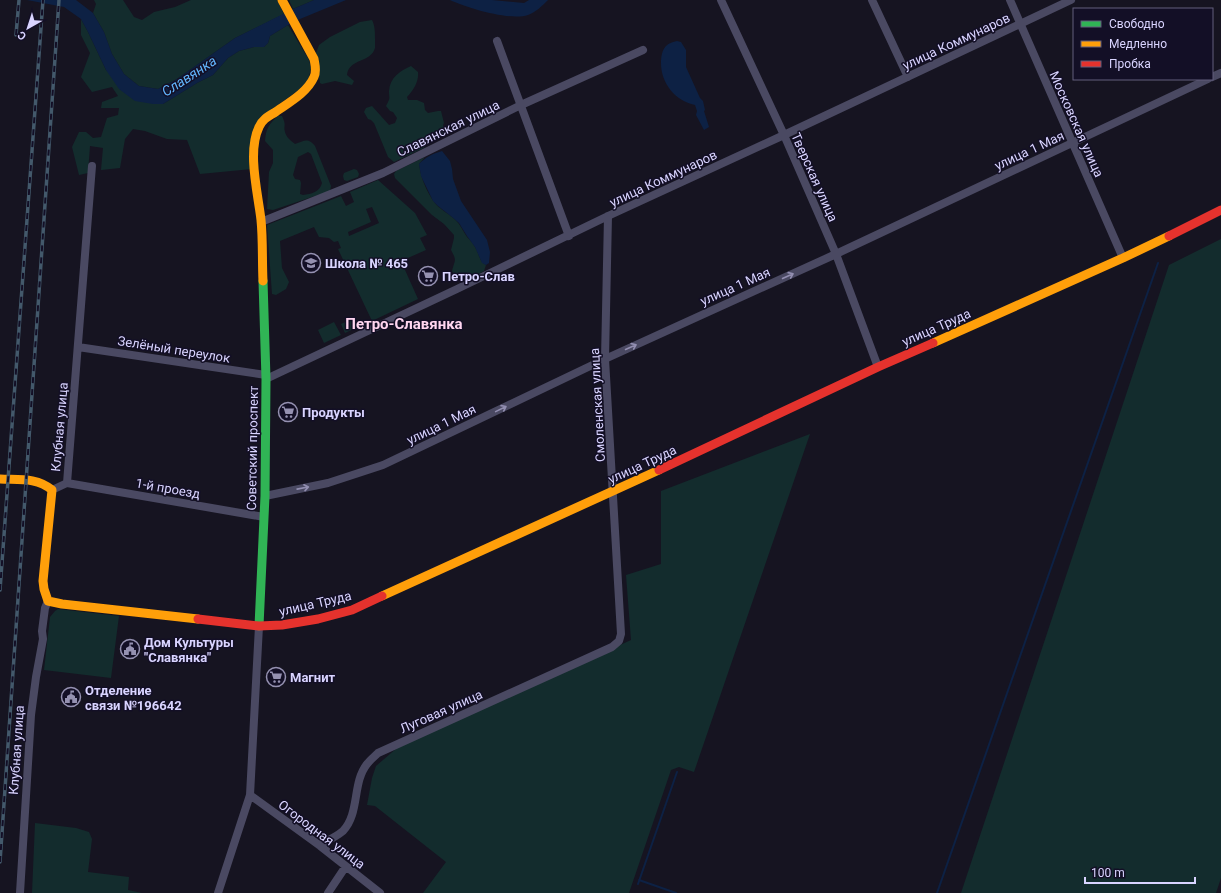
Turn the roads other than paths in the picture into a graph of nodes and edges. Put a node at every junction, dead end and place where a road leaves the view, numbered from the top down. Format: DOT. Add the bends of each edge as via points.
graph roads {
  1 [pos="282,0"];
  2 [pos="721,0"];
  3 [pos="872,0"];
  4 [pos="1010,0"];
  5 [pos="1071,0"];
  6 [pos="1020,24"];
  7 [pos="497,41"];
  8 [pos="643,50"];
  9 [pos="908,77"];
  10 [pos="1206,80"];
  11 [pos="521,106"];
  12 [pos="784,135"];
  13 [pos="1072,143"];
  14 [pos="92,166"];
  15 [pos="1221,210"];
  16 [pos="608,216"];
  17 [pos="261,222"];
  18 [pos="569,236"];
  19 [pos="836,254"];
  20 [pos="1123,258"];
  21 [pos="78,347"];
  22 [pos="605,359"];
  23 [pos="878,367"];
  24 [pos="266,377"];
  25 [pos="0,479"];
  26 [pos="67,483"];
  27 [pos="52,490"];
  28 [pos="613,492"];
  29 [pos="265,496"];
  30 [pos="264,517"];
  31 [pos="48,601"];
  32 [pos="259,626"];
  33 [pos="619,641"];
  34 [pos="250,795"];
  35 [pos="319,846"];
  36 [pos="346,866"];
  37 [pos="20,893"];
  38 [pos="218,893"];
  39 [pos="328,893"];
  40 [pos="380,893"];
  1 -- 17 [label="street, Советский проспект" via="314,59 316,68 315,76 308,86 262,121 258,129 253,156"];
  2 -- 12 [label="street, Тверская улица"];
  3 -- 9 [label="street"];
  4 -- 6 [label="street, Московская улица"];
  5 -- 6 [label="street, улица Коммунаров"];
  6 -- 9 [label="street, улица Коммунаров"];
  6 -- 13 [label="street, Московская улица"];
  7 -- 11 [label="street"];
  8 -- 11 [label="street, Славянская улица"];
  9 -- 12 [label="street, улица Коммунаров"];
  10 -- 13 [label="street, улица 1 Мая"];
  11 -- 17 [label="street, Славянская улица" via="383,173"];
  11 -- 18 [label="street"];
  12 -- 16 [label="street, улица Коммунаров"];
  12 -- 19 [label="street, Тверская улица"];
  13 -- 19 [label="street, улица 1 Мая"];
  13 -- 20 [label="street, Московская улица"];
  14 -- 21 [label="street, Клубная улица"];
  15 -- 20 [label="street, улица Труда"];
  16 -- 18 [label="street, улица Коммунаров"];
  16 -- 22 [label="street, Смоленская улица"];
  17 -- 24 [label="street, Советский проспект"];
  18 -- 24 [label="street, улица Коммунаров"];
  22 -- 19 [label="street, улица 1 Мая, one-way"];
  19 -- 23 [label="street, Тверская улица"];
  20 -- 23 [label="street, улица Труда"];
  21 -- 24 [label="street, Зелёный переулок"];
  21 -- 26 [label="street, Клубная улица"];
  22 -- 28 [label="street, Смоленская улица"];
  29 -- 22 [label="street, улица 1 Мая, one-way" via="328,483 384,465"];
  23 -- 28 [label="street, улица Труда"];
  24 -- 29 [label="street, Советский проспект"];
  25 -- 27 [label="street" via="40,482 47,484"];
  26 -- 27 [label="street, Клубная улица"];
  26 -- 30 [label="street, 1-й проезд"];
  27 -- 31 [label="street, Клубная улица" via="43,581"];
  28 -- 32 [label="street, улица Труда" via="352,610 325,617"];
  28 -- 33 [label="street, Смоленская улица" via="621,634"];
  29 -- 30 [label="street, Советский проспект"];
  30 -- 32 [label="street, Советский проспект"];
  31 -- 32 [label="street, улица Труда"];
  31 -- 37 [label="street, Клубная улица" via="31,715"];
  32 -- 34 [label="street, Советский проспект"];
  33 -- 35 [label="street, Луговая улица" via="612,647 378,753 367,764 360,777 351,819 343,830"];
  34 -- 35 [label="street, Огородная улица"];
  34 -- 38 [label="street, Советский проспект"];
  35 -- 36 [label="street, Огородная улица"];
  36 -- 39 [label="street"];
  36 -- 40 [label="street, Огородная улица"];
}
